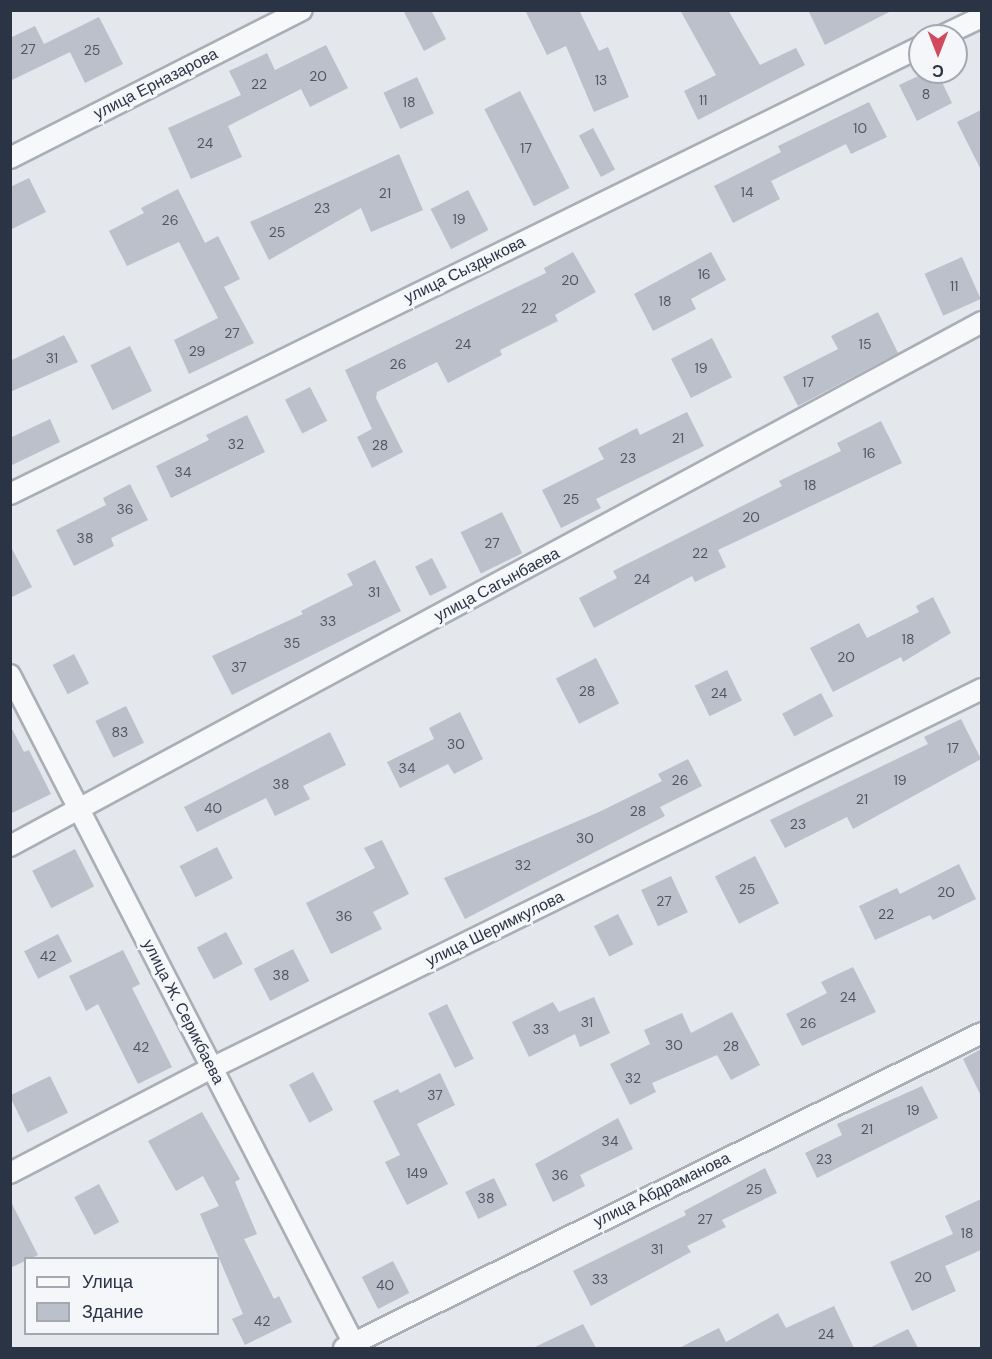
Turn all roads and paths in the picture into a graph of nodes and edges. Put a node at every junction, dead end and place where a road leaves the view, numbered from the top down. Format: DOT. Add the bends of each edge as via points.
graph roads {
  1 [pos="302,10"];
  2 [pos="981,17"];
  3 [pos="967,24"];
  4 [pos="908,53"];
  5 [pos="10,158"];
  6 [pos="981,322"];
  7 [pos="10,494"];
  8 [pos="10,675"];
  9 [pos="981,689"];
  10 [pos="80,811"];
  11 [pos="10,846"];
  12 [pos="981,1033"];
  13 [pos="212,1068"];
  14 [pos="10,1173"];
  15 [pos="351,1347"];
  1 -- 5 [label="street, улица Ерназарова"];
  2 -- 3 [label="street"];
  4 -- 7 [label="street, улица Сыздыкова"];
  6 -- 10 [label="street, улица Сагынбаева"];
  8 -- 10 [label="street, улица Ж. Серикбаева"];
  9 -- 13 [label="street, улица Шеримкулова"];
  10 -- 11 [label="street, улица Сагынбаева"];
  10 -- 13 [label="street, улица Ж. Серикбаева"];
  12 -- 15 [label="street, улица Абдраманова"];
  13 -- 14 [label="street, улица Шеримкулова"];
  13 -- 15 [label="street, улица Ж. Серикбаева"];
}
